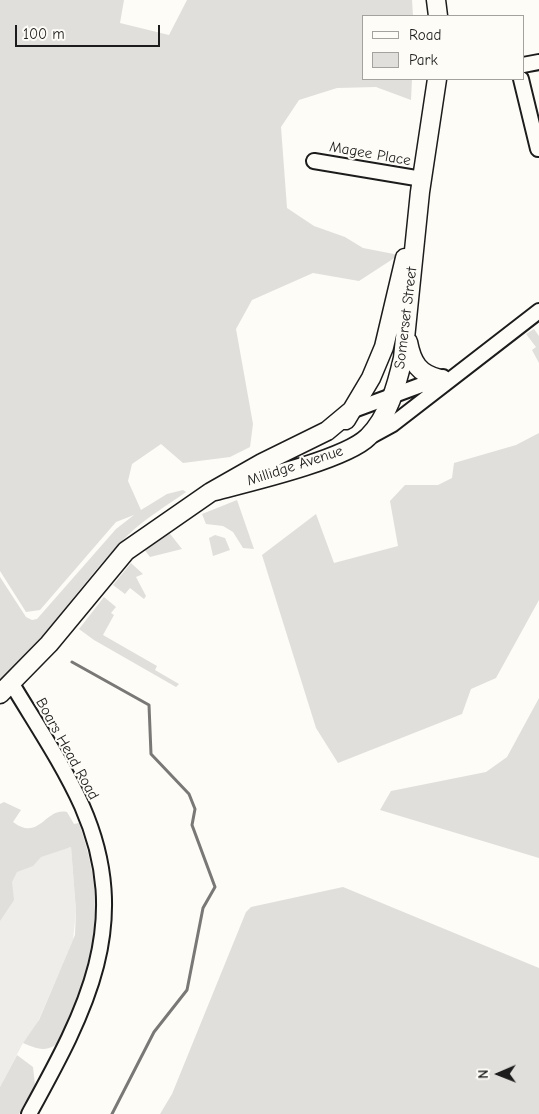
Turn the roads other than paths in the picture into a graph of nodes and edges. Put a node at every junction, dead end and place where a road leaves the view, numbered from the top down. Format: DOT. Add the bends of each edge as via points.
graph roads {
  1 [pos="436,0"];
  2 [pos="438,15"];
  3 [pos="539,62"];
  4 [pos="524,65"];
  5 [pos="437,80"];
  6 [pos="521,80"];
  7 [pos="538,149"];
  8 [pos="314,161"];
  9 [pos="421,185"];
  10 [pos="539,312"];
  11 [pos="407,331"];
  12 [pos="472,361"];
  13 [pos="440,379"];
  14 [pos="392,396"];
  15 [pos="351,411"];
  16 [pos="368,438"];
  17 [pos="338,454"];
  18 [pos="211,492"];
  19 [pos="6,689"];
  20 [pos="29,1114"];
  1 -- 2 [label="main road"];
  3 -- 4 [label="street"];
  5 -- 9 [label="main road, Somerset Street"];
  6 -- 7 [label="street"];
  8 -- 9 [label="street, Magee Place"];
  9 -- 11 [label="main road, Somerset Street"];
  9 -- 15 [label="main road, Somerset Street" via="384,346 371,378"];
  10 -- 12 [label="street, Millidge Avenue"];
  11 -- 13 [label="main road" via="414,362 427,376"];
  11 -- 14 [label="main road, Somerset Street"];
  12 -- 13 [label="street, Millidge Avenue"];
  12 -- 16 [label="street, Millidge Avenue" via="438,391"];
  13 -- 14 [label="street, Millidge Avenue"];
  14 -- 15 [label="street, Millidge Avenue"];
  14 -- 16 [label="main road, Somerset Street"];
  15 -- 17 [label="main road, Somerset Street" via="330,441"];
  15 -- 18 [label="main road, Millidge Avenue" via="328,431 262,462"];
  16 -- 17 [label="main road, Millidge Avenue"];
  17 -- 18 [label="main road, Millidge Avenue"];
  18 -- 19 [label="main road, Millidge Avenue" via="126,551 49,644"];
  19 -- 20 [label="street, Boars Head Road" via="81,806 96,851 103,903 100,950 89,994"];
}
